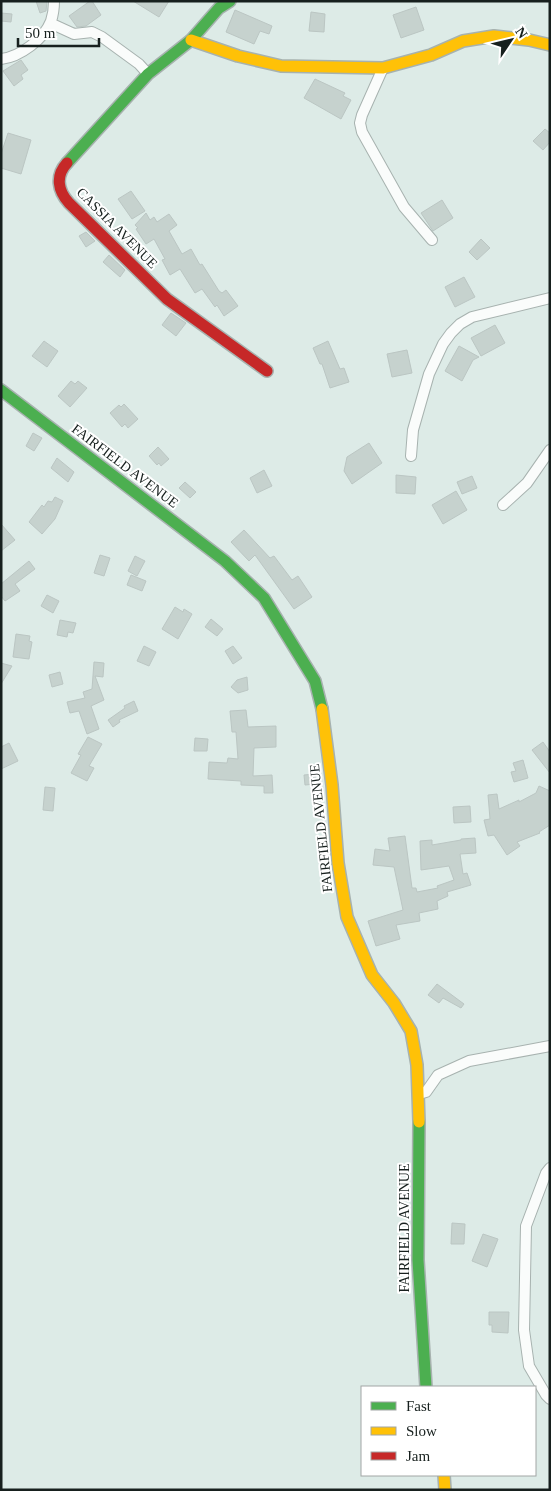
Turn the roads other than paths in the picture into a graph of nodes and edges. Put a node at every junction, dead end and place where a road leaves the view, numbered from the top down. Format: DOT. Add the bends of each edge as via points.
graph roads {
  1 [pos="54,1"];
  2 [pos="230,1"];
  3 [pos="50,23"];
  4 [pos="191,40"];
  5 [pos="550,45"];
  6 [pos="1,59"];
  7 [pos="383,68"];
  8 [pos="148,74"];
  9 [pos="432,240"];
  10 [pos="550,298"];
  11 [pos="266,371"];
  12 [pos="1,390"];
  13 [pos="550,450"];
  14 [pos="411,456"];
  15 [pos="503,504"];
  16 [pos="550,1046"];
  17 [pos="419,1094"];
  18 [pos="550,1168"];
  19 [pos="426,1386"];
  20 [pos="550,1398"];
  21 [pos="444,1476"];
  22 [pos="445,1490"];
  1 -- 3 [label="street"];
  2 -- 4 [label="street, CASSIA AVENUE" via="219,8"];
  3 -- 6 [label="street" via="21,53"];
  3 -- 8 [label="street" via="74,34 92,32 102,37 140,64"];
  4 -- 7 [label="street" via="281,66"];
  4 -- 8 [label="street, CASSIA AVENUE"];
  5 -- 7 [label="street" via="494,36 463,41 431,55"];
  7 -- 9 [label="street" via="362,115 362,132 404,207"];
  8 -- 11 [label="street, CASSIA AVENUE" via="63,167 59,176 62,195 167,299"];
  10 -- 14 [label="street" via="472,317 451,333 429,374 413,430"];
  12 -- 17 [label="street, FAIRFIELD AVENUE" via="225,561 264,598 289,636 314,681 323,715 338,863 347,917 372,975 411,1031"];
  13 -- 15 [label="street" via="527,483"];
  16 -- 17 [label="street" via="469,1061 438,1075 426,1092"];
  17 -- 19 [label="street, FAIRFIELD AVENUE" via="418,1260"];
  18 -- 20 [label="street" via="526,1226 524,1330 530,1366"];
  21 -- 22 [label="street"];
}
